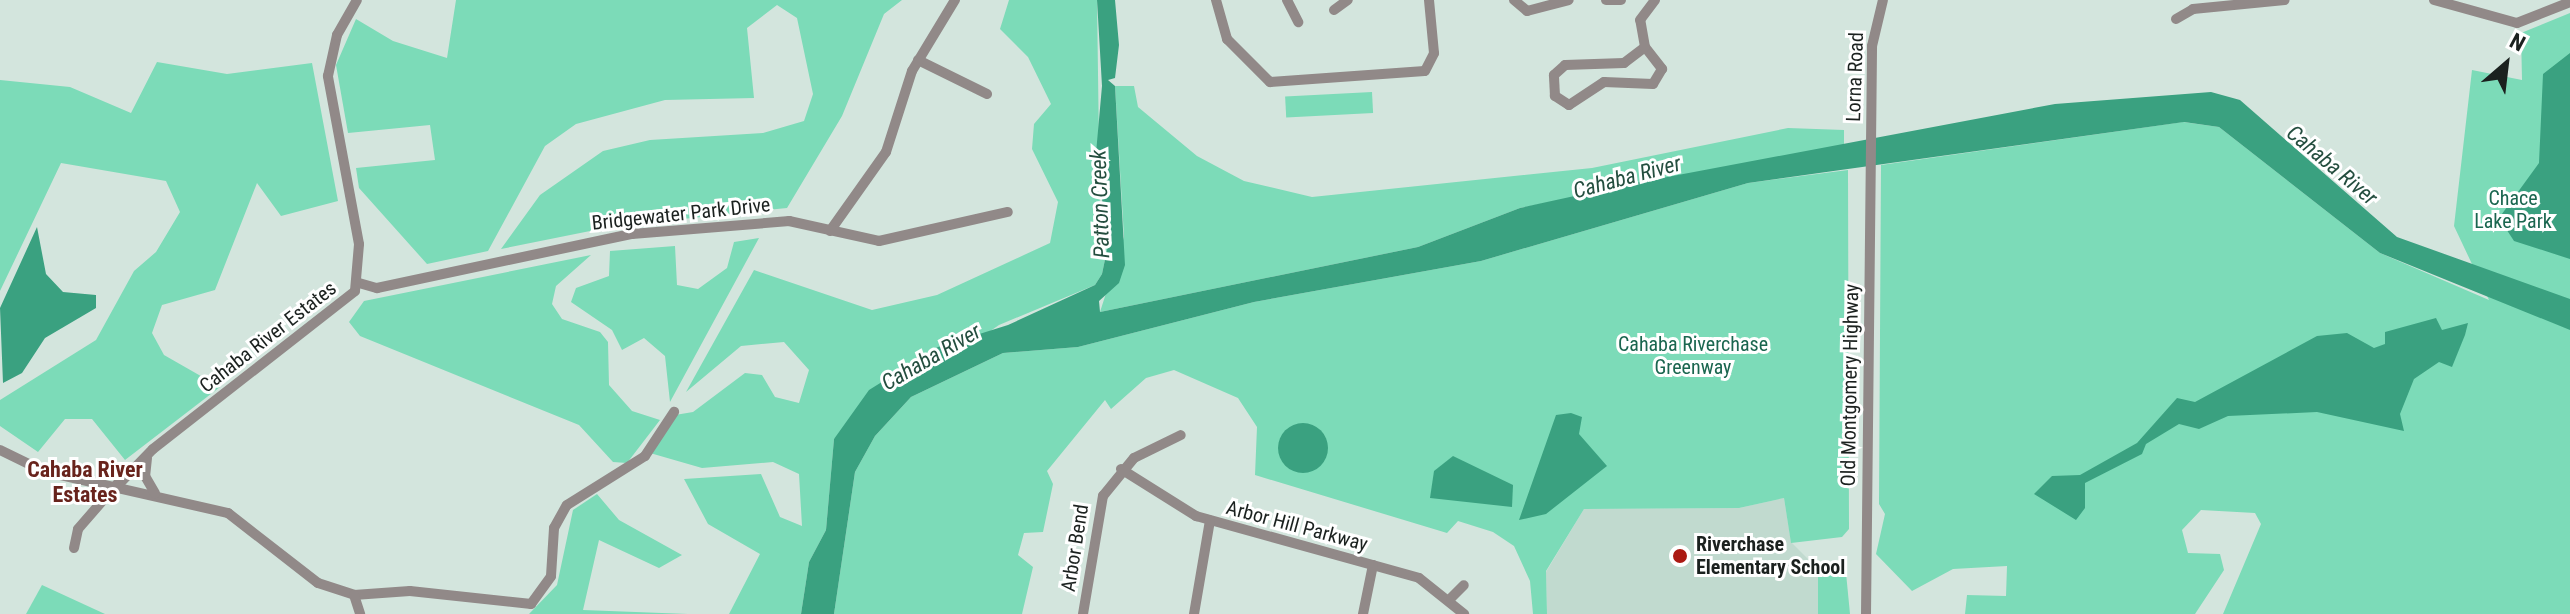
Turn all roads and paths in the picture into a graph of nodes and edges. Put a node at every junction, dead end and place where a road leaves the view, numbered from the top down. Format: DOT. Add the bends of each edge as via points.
graph roads {
  1 [pos="357,0"];
  2 [pos="955,0"];
  3 [pos="1216,0"];
  4 [pos="1287,0"];
  5 [pos="1348,0"];
  6 [pos="1429,0"];
  7 [pos="1514,0"];
  8 [pos="1569,0"];
  9 [pos="1606,0"];
  10 [pos="1621,0"];
  11 [pos="1655,0"];
  12 [pos="1883,0"];
  13 [pos="2285,0"];
  14 [pos="2434,0"];
  15 [pos="2570,2"];
  16 [pos="1334,10"];
  17 [pos="2176,19"];
  18 [pos="1298,22"];
  19 [pos="1645,47"];
  20 [pos="918,60"];
  21 [pos="987,94"];
  22 [pos="1870,157"];
  23 [pos="1008,212"];
  24 [pos="830,231"];
  25 [pos="359,283"];
  26 [pos="674,412"];
  27 [pos="1181,435"];
  28 [pos="0,450"];
  29 [pos="147,457"];
  30 [pos="1121,469"];
  31 [pos="119,483"];
  32 [pos="155,493"];
  33 [pos="1210,520"];
  34 [pos="74,548"];
  35 [pos="1373,565"];
  36 [pos="1464,585"];
  37 [pos="354,595"];
  38 [pos="1451,598"];
  39 [pos="360,614"];
  40 [pos="1083,614"];
  41 [pos="1194,614"];
  42 [pos="1363,614"];
  43 [pos="1464,614"];
  44 [pos="1866,614"];
  1 -- 25 [label="street, Cahaba River Estates" via="337,35 328,76 359,244"];
  2 -- 20 [label="street"];
  3 -- 6 [label="street" via="1227,39 1270,82 1425,71 1434,53"];
  4 -- 18 [label="street"];
  5 -- 16 [label="street"];
  7 -- 8 [label="street" via="1527,11"];
  9 -- 10 [label="street"];
  11 -- 19 [label="street" via="1640,20"];
  12 -- 22 [label="street, Lorna Road" via="1872,46"];
  13 -- 17 [label="street" via="2193,9"];
  14 -- 15 [label="street" via="2517,23"];
  19 -- 19 [label="street" via="1624,63 1565,65 1554,75 1555,96 1569,105 1604,82 1653,84 1662,69"];
  20 -- 21 [label="street"];
  20 -- 24 [label="street" via="886,152"];
  22 -- 44 [label="street, Old Montgomery Highway"];
  23 -- 24 [label="street, Bridgewater Park Drive" via="889,240"];
  24 -- 25 [label="street, Bridgewater Park Drive" via="778,221 632,234 377,288"];
  25 -- 29 [label="street, Cahaba River Estates" via="333,314"];
  26 -- 37 [label="street" via="645,456 567,505 554,528 551,576 531,604 410,591"];
  27 -- 30 [label="street, Arbor Bend" via="1164,437"];
  28 -- 31 [label="street" via="43,471"];
  29 -- 31 [label="street, Cahaba River Estates"];
  29 -- 32 [label="street" via="145,476"];
  30 -- 33 [label="street, Arbor Hill Parkway" via="1159,499"];
  30 -- 40 [label="street, Arbor Bend" via="1098,506"];
  31 -- 32 [label="street"];
  31 -- 34 [label="street, Cahaba River Estates" via="78,529"];
  32 -- 37 [label="street" via="251,525 318,583"];
  33 -- 35 [label="street, Arbor Hill Parkway"];
  33 -- 41 [label="street"];
  35 -- 38 [label="street, Arbor Hill Parkway" via="1419,578"];
  35 -- 42 [label="street"];
  36 -- 38 [label="street"];
  37 -- 39 [label="street"];
  38 -- 43 [label="street, Arbor Hill Parkway"];
}
